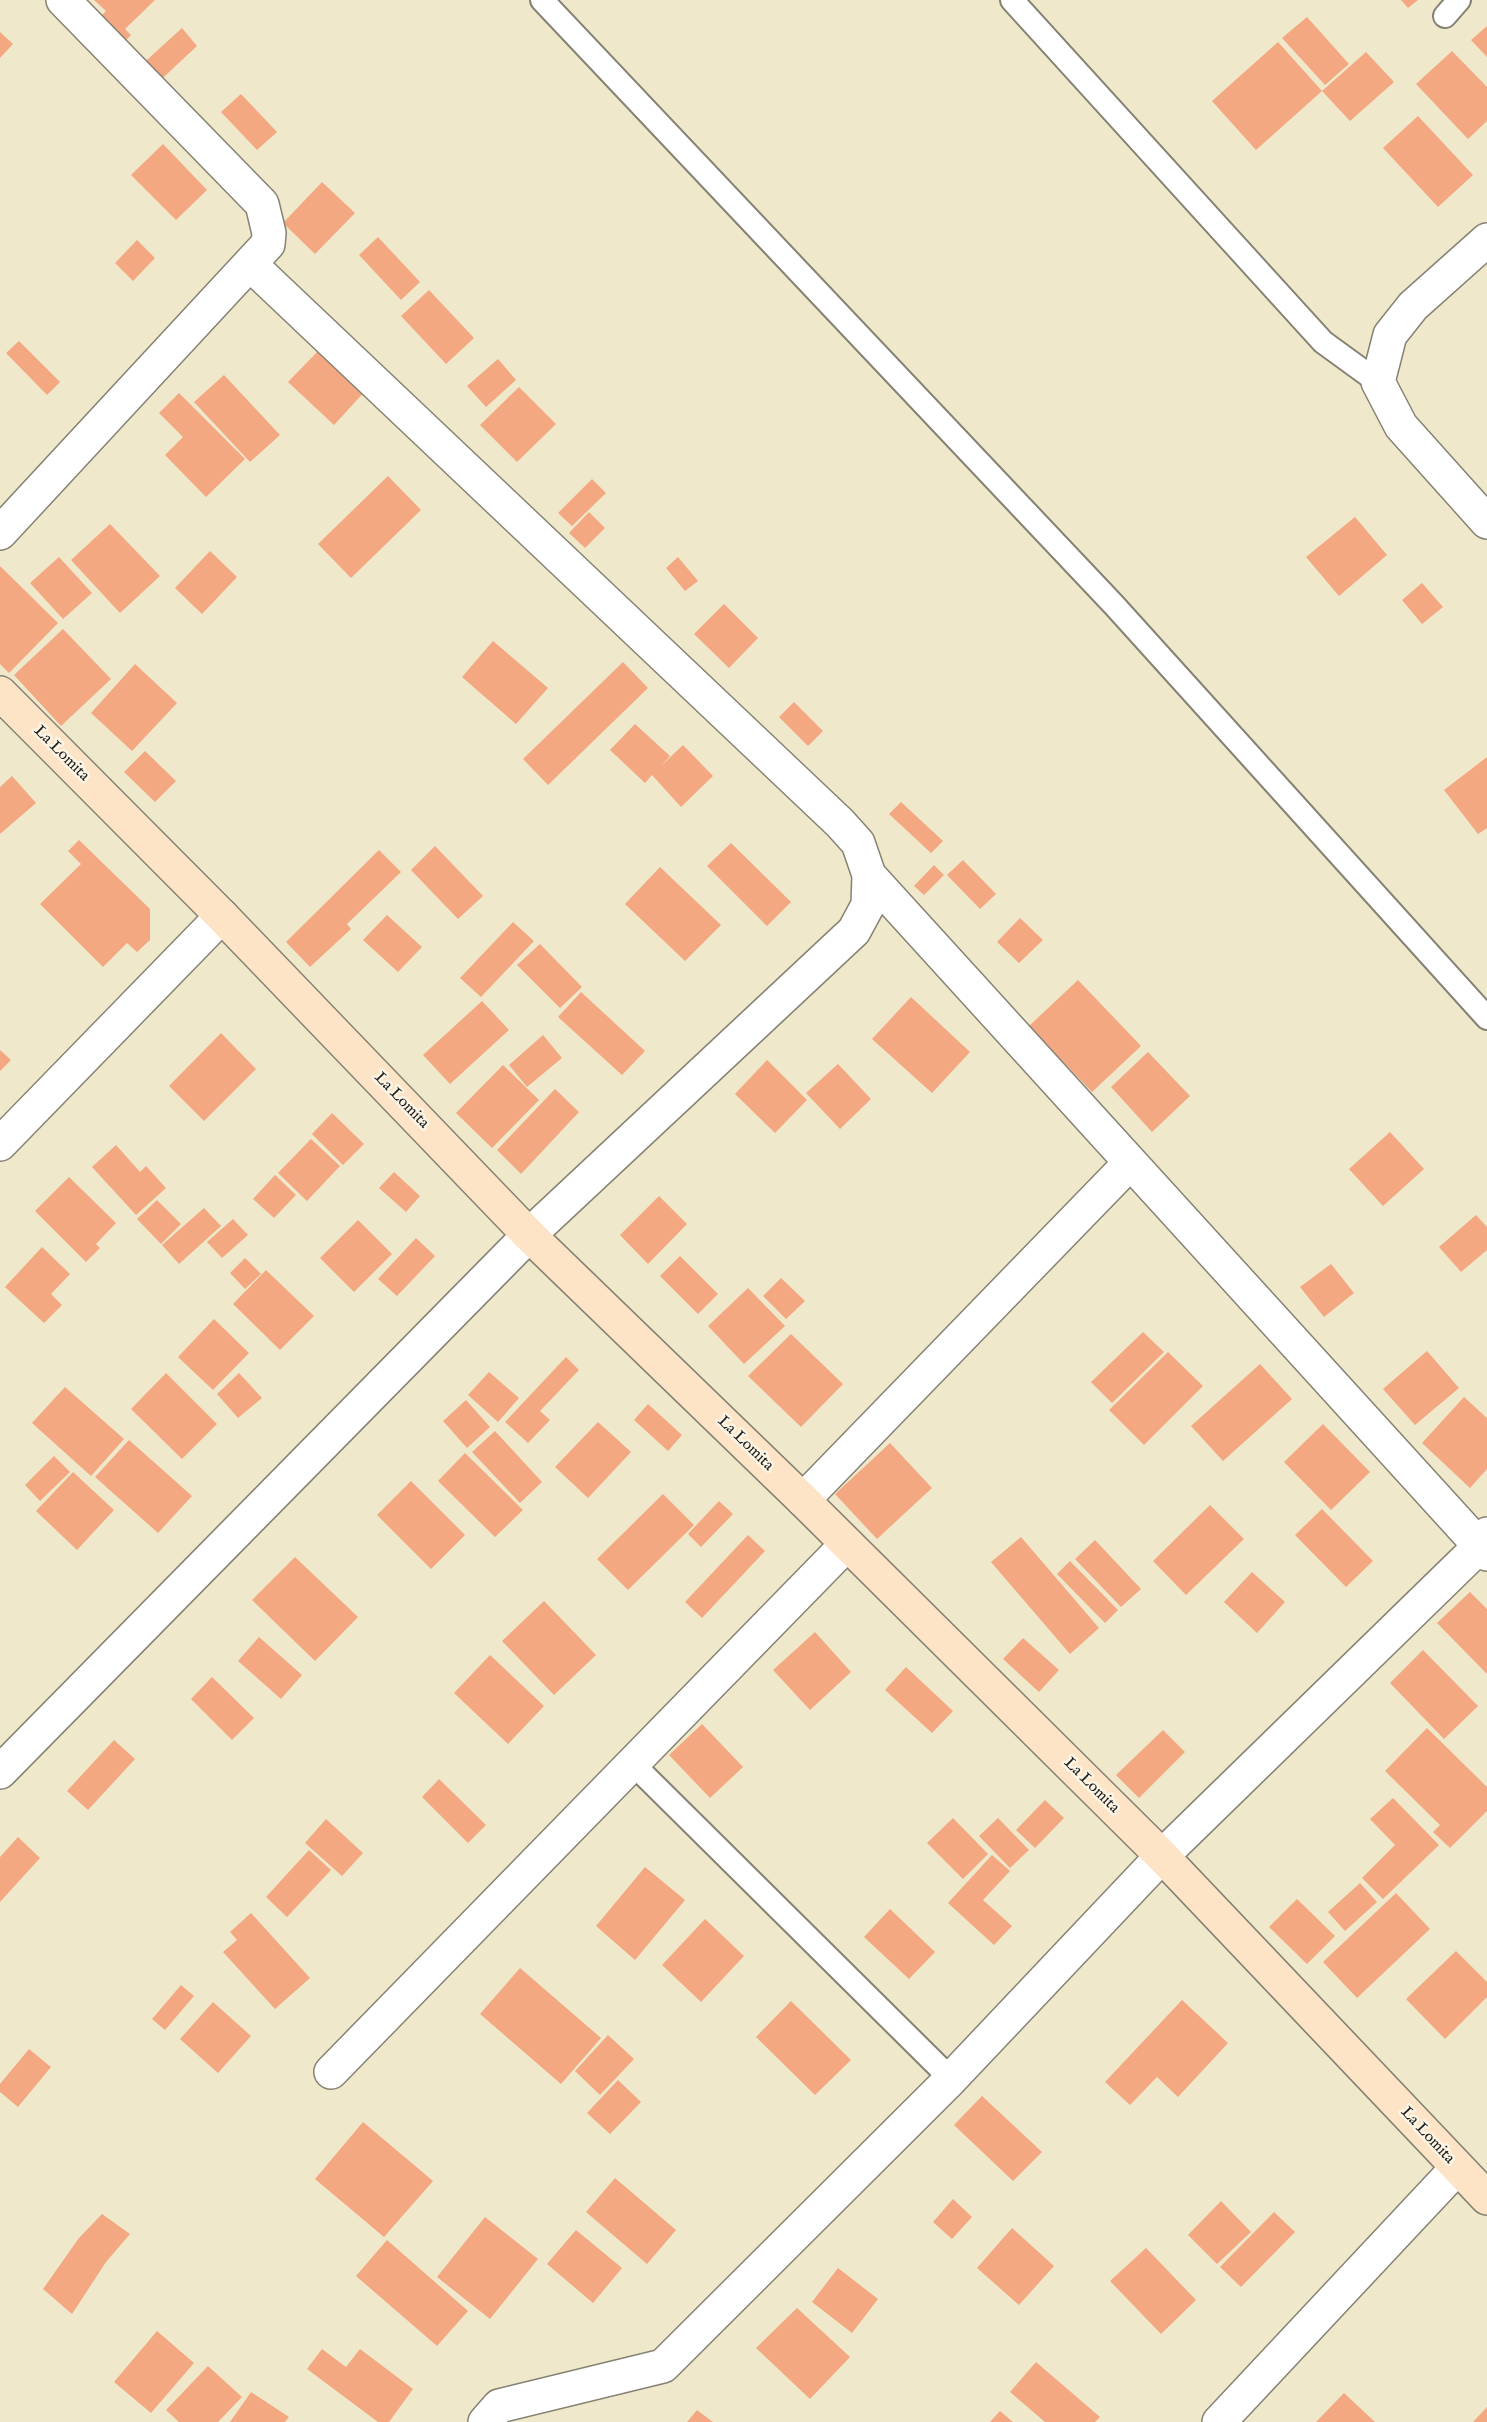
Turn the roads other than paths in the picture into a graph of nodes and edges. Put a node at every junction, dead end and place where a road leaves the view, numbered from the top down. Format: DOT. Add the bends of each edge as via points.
graph roads {
  1 [pos="63,0"];
  2 [pos="542,0"];
  3 [pos="1012,0"];
  4 [pos="1487,240"];
  5 [pos="250,264"];
  6 [pos="1378,382"];
  7 [pos="1487,522"];
  8 [pos="0,533"];
  9 [pos="0,693"];
  10 [pos="869,875"];
  11 [pos="222,916"];
  12 [pos="1487,1018"];
  13 [pos="0,1144"];
  14 [pos="1130,1163"];
  15 [pos="529,1235"];
  16 [pos="803,1500"];
  17 [pos="847,1544"];
  18 [pos="1484,1545"];
  19 [pos="632,1763"];
  20 [pos="0,1772"];
  21 [pos="1162,1856"];
  22 [pos="331,2072"];
  23 [pos="951,2079"];
  24 [pos="1457,2168"];
  25 [pos="1487,2198"];
  26 [pos="485,2422"];
  27 [pos="1219,2422"];
  1 -- 5 [label="street" via="262,204 268,244"];
  2 -- 12 [label="lane" via="1114,605"];
  3 -- 6 [label="lane" via="1323,342"];
  4 -- 6 [label="street" via="1413,306 1390,335"];
  5 -- 8 [label="street"];
  5 -- 10 [label="street" via="840,823 858,843"];
  6 -- 7 [label="street" via="1401,426"];
  9 -- 11 [label="street, La Lomita"];
  10 -- 14 [label="street"];
  10 -- 15 [label="street" via="868,905 854,931"];
  11 -- 13 [label="street"];
  11 -- 15 [label="street, La Lomita"];
  14 -- 16 [label="street"];
  14 -- 18 [label="street"];
  15 -- 16 [label="street, La Lomita"];
  15 -- 20 [label="street"];
  16 -- 17 [label="street, La Lomita"];
  17 -- 19 [label="street"];
  17 -- 21 [label="street, La Lomita"];
  18 -- 21 [label="street"];
  19 -- 22 [label="street"];
  19 -- 23 [label="lane"];
  21 -- 23 [label="street"];
  21 -- 24 [label="street, La Lomita"];
  23 -- 26 [label="street" via="663,2366 499,2406"];
  24 -- 25 [label="street, La Lomita"];
  24 -- 27 [label="street"];
}
